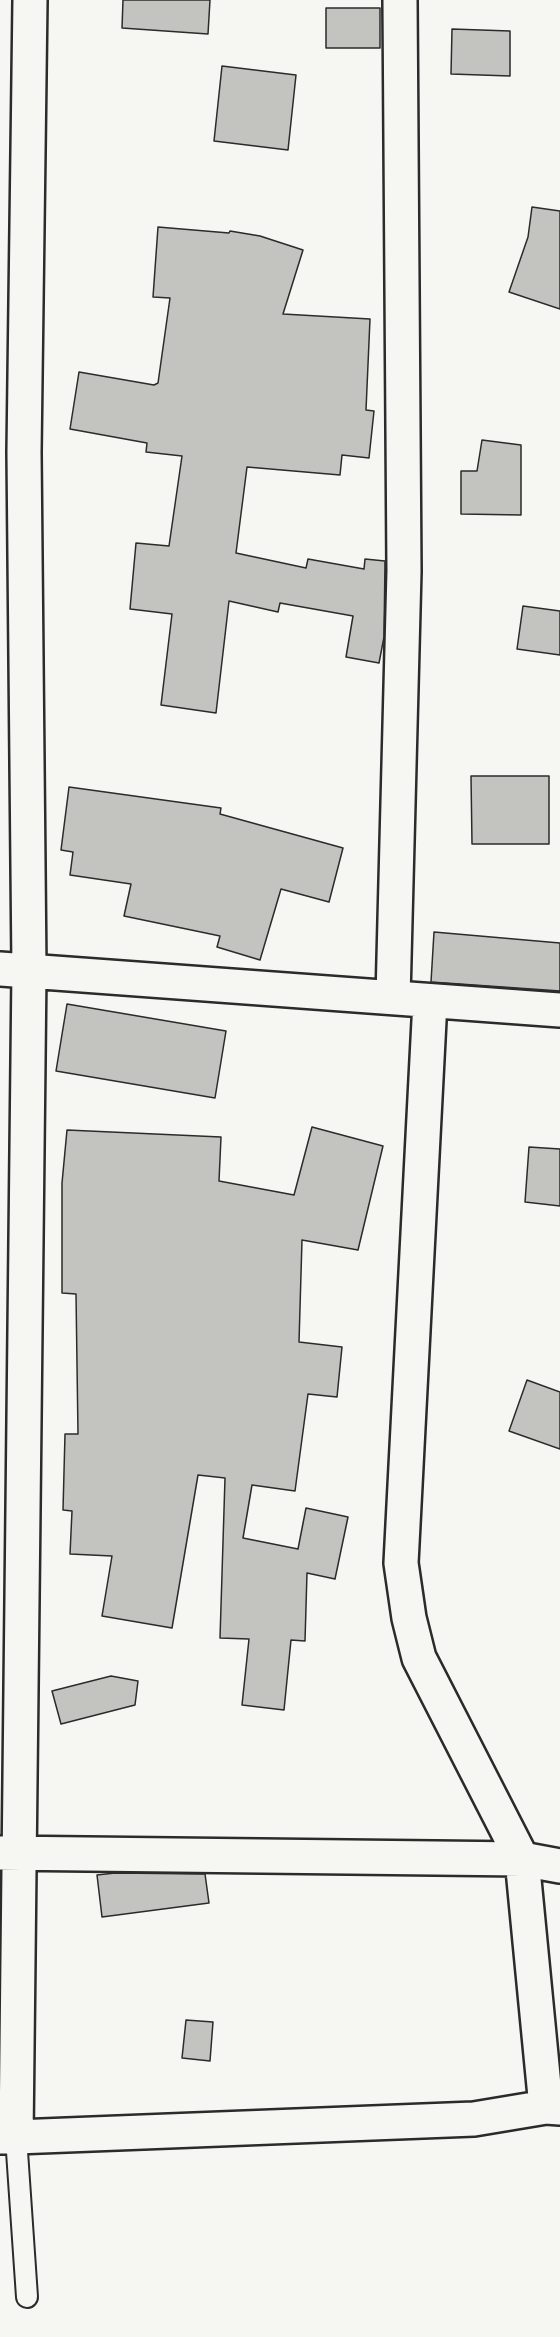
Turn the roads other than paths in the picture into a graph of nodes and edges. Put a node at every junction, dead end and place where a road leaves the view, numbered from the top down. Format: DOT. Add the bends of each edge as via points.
graph roads {
  1 [pos="30,0"];
  2 [pos="400,0"];
  3 [pos="14,970"];
  4 [pos="393,997"];
  5 [pos="430,1000"];
  6 [pos="560,1010"];
  7 [pos="10,1853"];
  8 [pos="522,1859"];
  9 [pos="560,1866"];
  10 [pos="553,2108"];
  11 [pos="8,2137"];
  12 [pos="27,2297"];
  1 -- 3 [label="street"];
  2 -- 4 [label="street" via="404,571"];
  3 -- 4 [label="street"];
  3 -- 7 [label="street"];
  4 -- 5 [label="street"];
  5 -- 6 [label="street"];
  5 -- 8 [label="street" via="401,1563 419,1658"];
  7 -- 8 [label="street"];
  7 -- 11 [label="street"];
  8 -- 9 [label="street"];
  8 -- 10 [label="street"];
  10 -- 11 [label="street" via="474,2119"];
  11 -- 12 [label="lane"];
}
